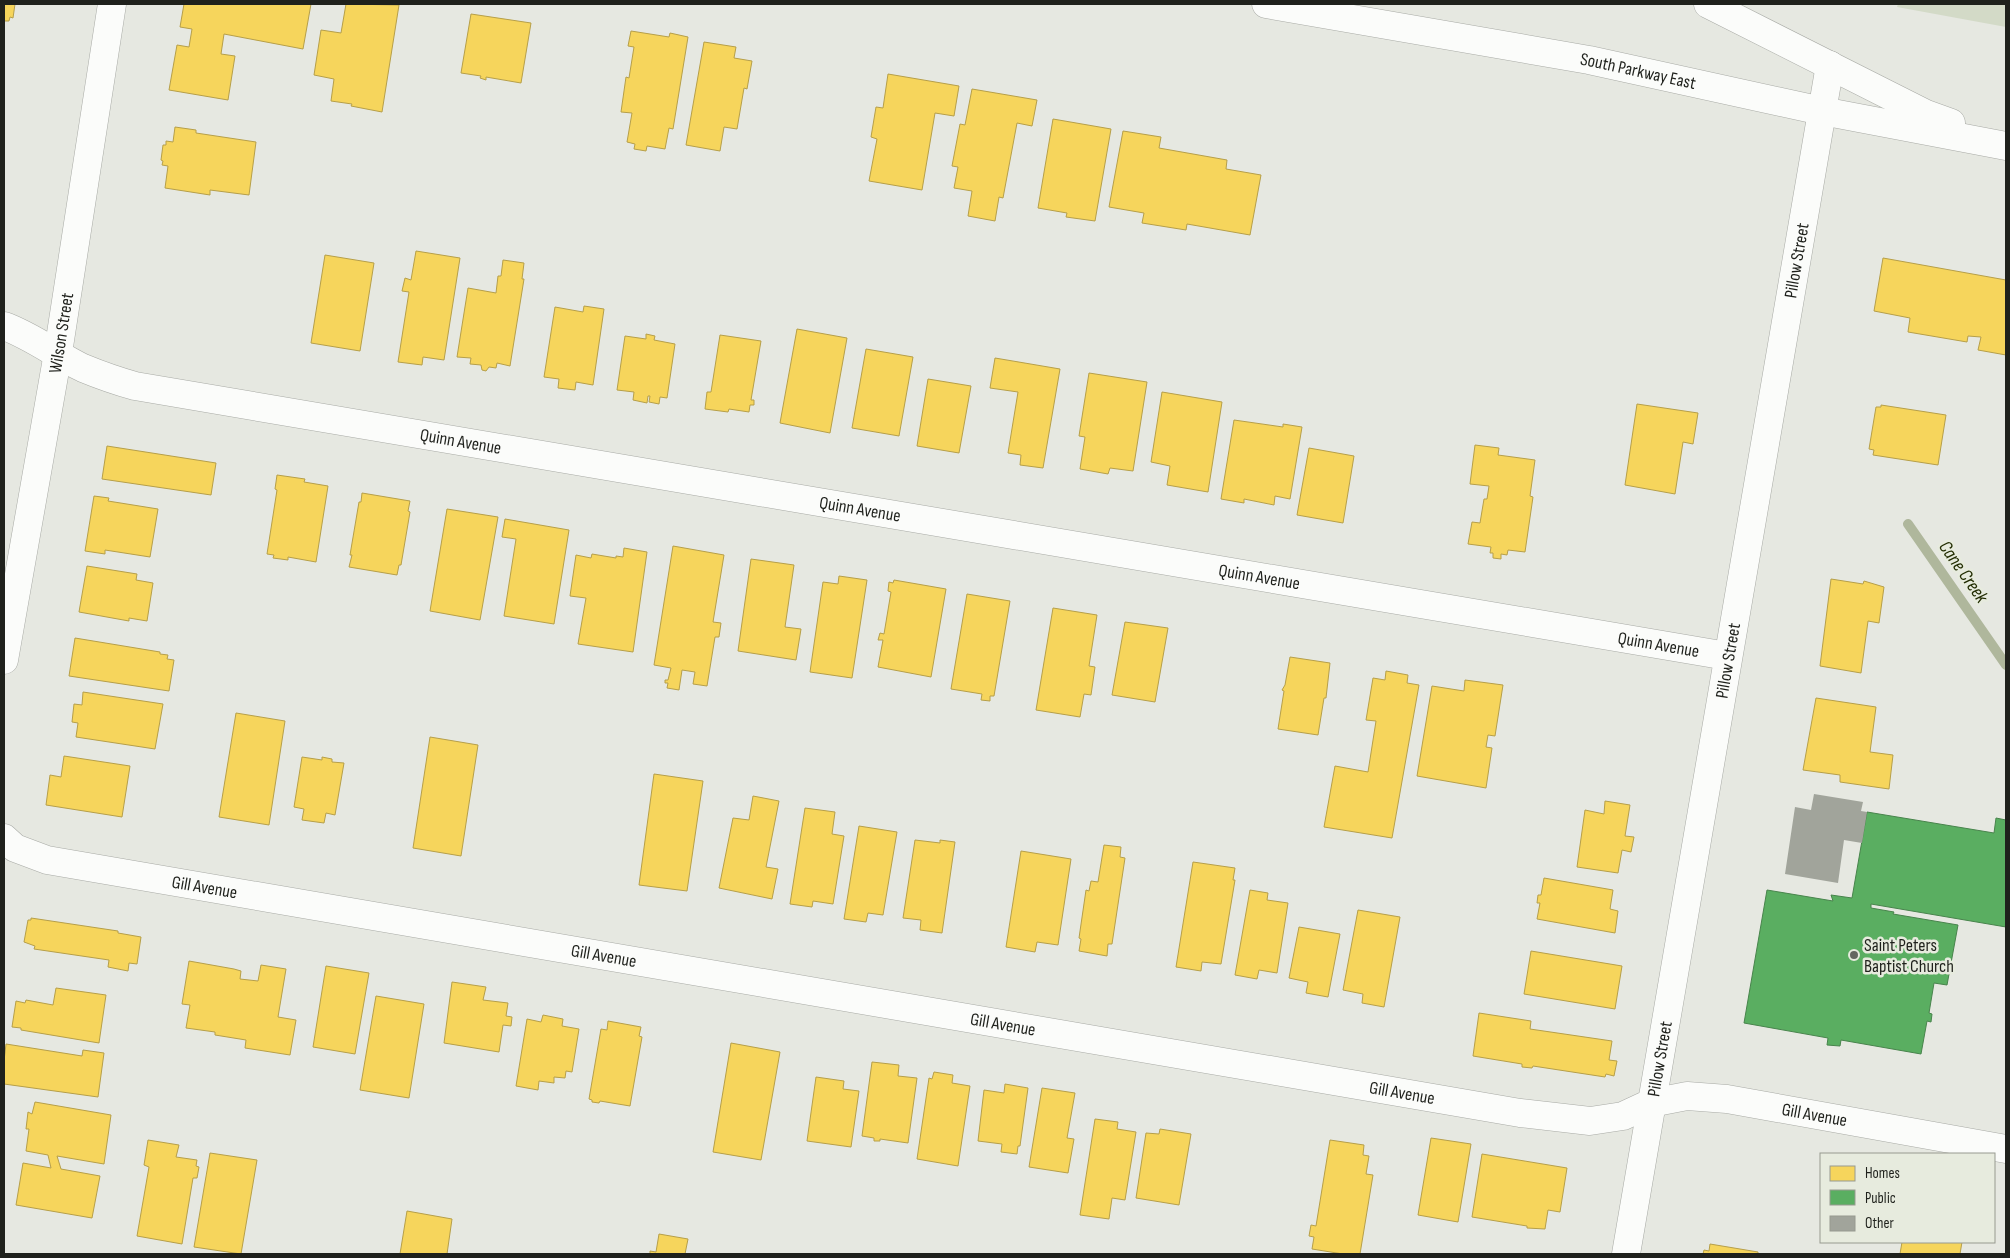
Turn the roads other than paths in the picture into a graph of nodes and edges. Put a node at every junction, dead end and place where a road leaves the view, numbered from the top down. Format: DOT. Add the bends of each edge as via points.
graph roads {
  1 [pos="112,4"];
  2 [pos="1266,4"];
  3 [pos="1708,4"];
  4 [pos="1830,65"];
  5 [pos="1822,112"];
  6 [pos="2006,142"];
  7 [pos="2006,146"];
  8 [pos="4,326"];
  9 [pos="58,353"];
  10 [pos="1727,656"];
  11 [pos="4,660"];
  12 [pos="4,838"];
  13 [pos="1651,1103"];
  14 [pos="2006,1149"];
  15 [pos="1626,1254"];
  1 -- 9 [label="street, Wilson Street"];
  2 -- 5 [label="street, South Parkway East" via="1589,60"];
  3 -- 4 [label="street"];
  4 -- 5 [label="street, Pillow Street"];
  4 -- 6 [label="street" via="1926,114"];
  5 -- 7 [label="street, South Parkway East"];
  5 -- 10 [label="street, Pillow Street"];
  8 -- 9 [label="street, Quinn Avenue"];
  9 -- 10 [label="street, Quinn Avenue" via="110,379 153,389"];
  9 -- 11 [label="street, Wilson Street"];
  10 -- 13 [label="street, Pillow Street"];
  12 -- 13 [label="street, Gill Avenue" via="15,848 47,860 1520,1113 1590,1121 1623,1116"];
  13 -- 14 [label="street, Gill Avenue" via="1687,1096 1727,1099"];
  13 -- 15 [label="street, Pillow Street"];
}
